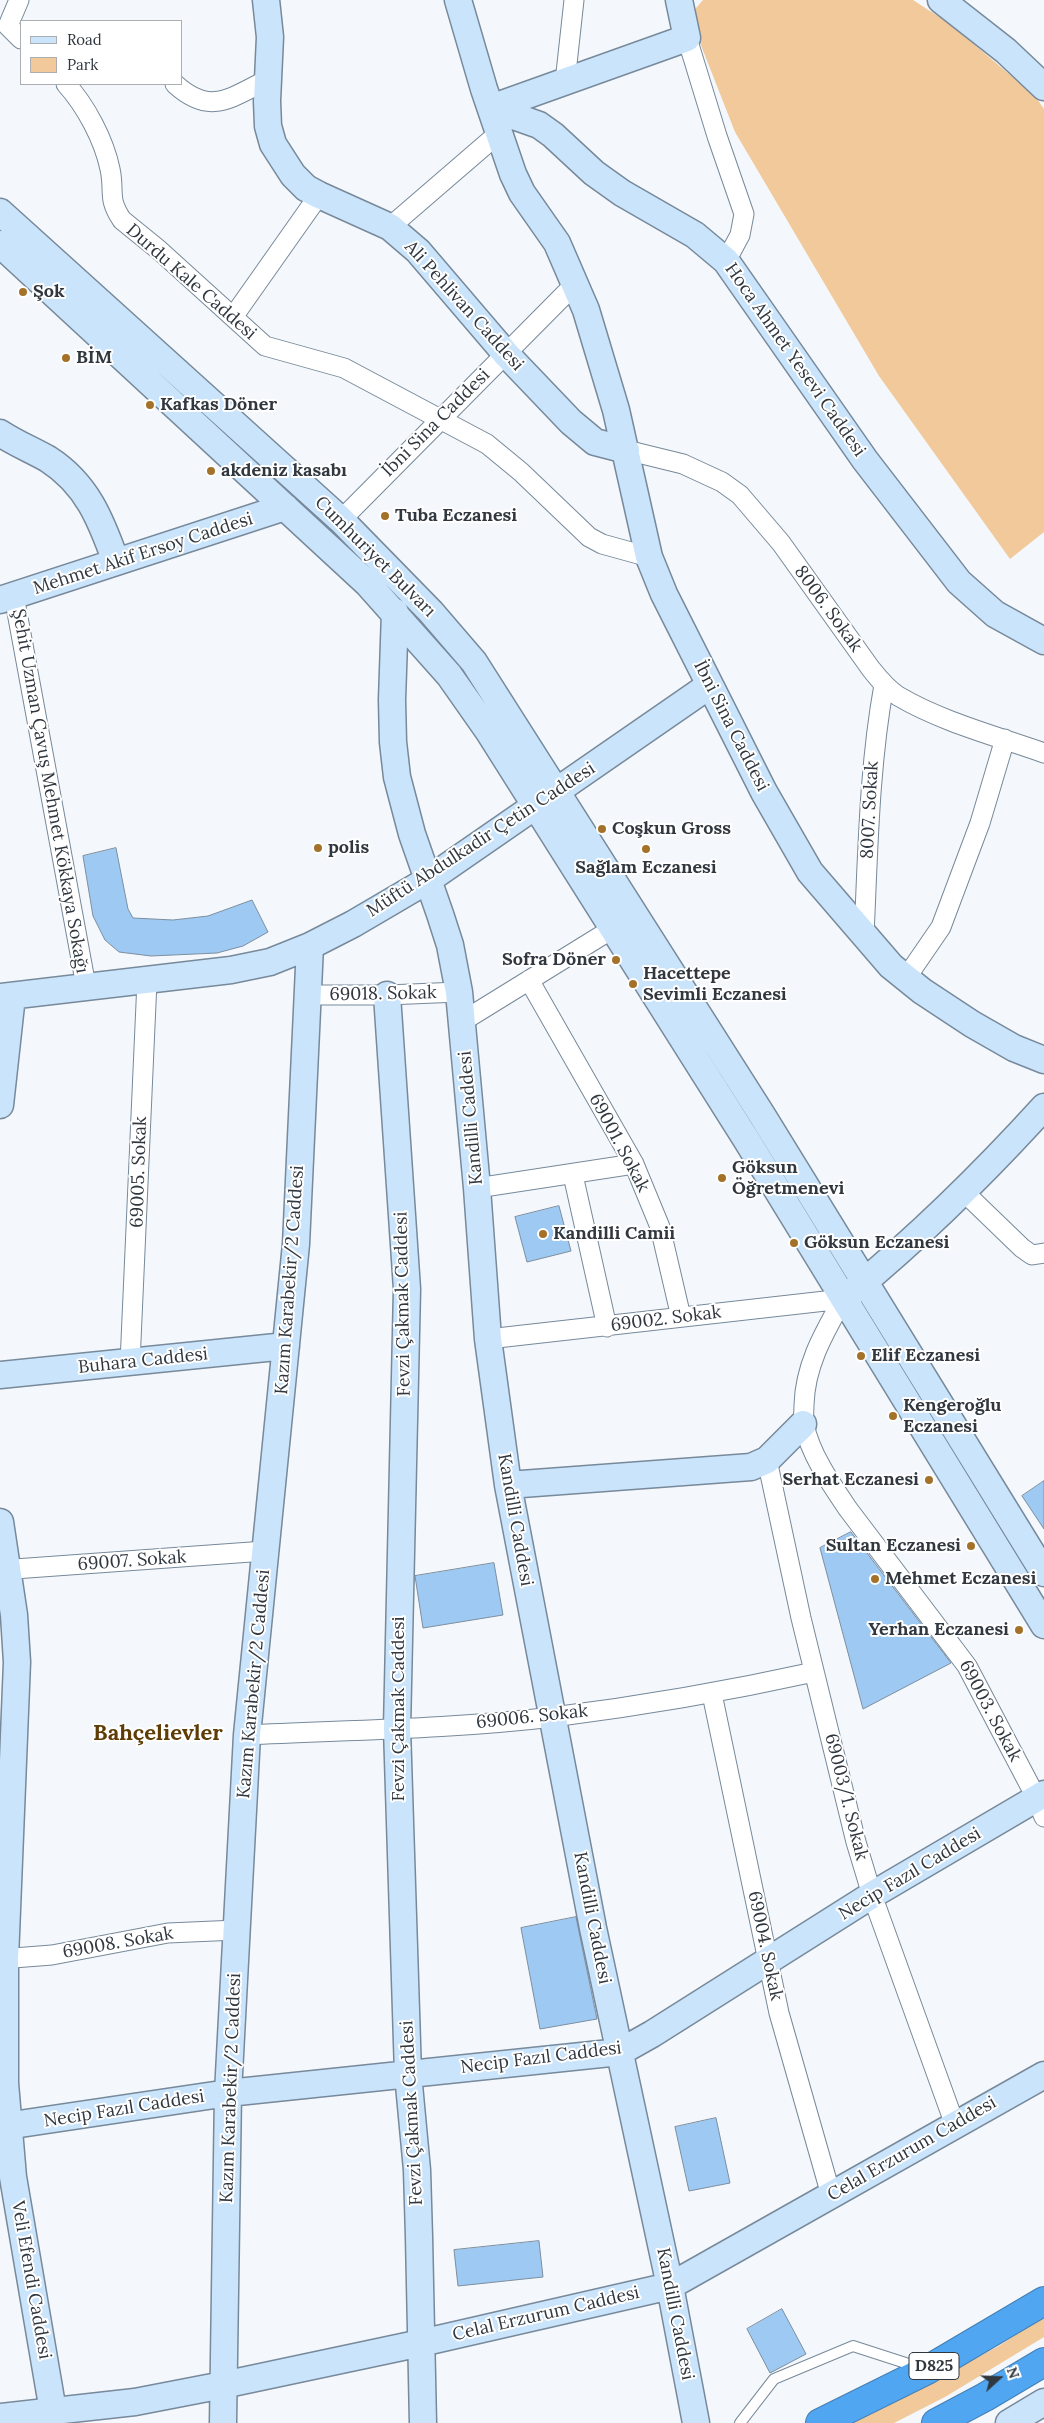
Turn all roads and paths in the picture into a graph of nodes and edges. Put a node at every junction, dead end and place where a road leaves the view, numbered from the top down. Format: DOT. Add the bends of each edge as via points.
graph roads {
  1 [pos="19,0"];
  2 [pos="266,0"];
  3 [pos="458,0"];
  4 [pos="574,0"];
  5 [pos="679,0"];
  6 [pos="941,0"];
  7 [pos="10,32"];
  8 [pos="687,38"];
  9 [pos="268,79"];
  10 [pos="565,82"];
  11 [pos="67,85"];
  12 [pos="176,85"];
  13 [pos="1044,87"];
  14 [pos="491,108"];
  15 [pos="499,133"];
  16 [pos="320,195"];
  17 [pos="0,212"];
  18 [pos="390,227"];
  19 [pos="1,246"];
  20 [pos="726,261"];
  21 [pos="575,284"];
  22 [pos="233,317"];
  23 [pos="506,354"];
  24 [pos="440,419"];
  25 [pos="0,433"];
  26 [pos="626,450"];
  27 [pos="285,507"];
  28 [pos="340,520"];
  29 [pos="648,557"];
  30 [pos="116,562"];
  31 [pos="7,598"];
  32 [pos="395,612"];
  33 [pos="1044,641"];
  34 [pos="710,685"];
  35 [pos="884,685"];
  36 [pos="1005,739"];
  37 [pos="1044,752"];
  38 [pos="558,791"];
  39 [pos="535,807"];
  40 [pos="428,880"];
  41 [pos="612,929"];
  42 [pos="864,935"];
  43 [pos="310,946"];
  44 [pos="906,978"];
  45 [pos="529,980"];
  46 [pos="147,981"];
  47 [pos="86,986"];
  48 [pos="458,992"];
  49 [pos="308,995"];
  50 [pos="387,995"];
  51 [pos="6,996"];
  52 [pos="463,1021"];
  53 [pos="1044,1060"];
  54 [pos="0,1105"];
  55 [pos="1044,1107"];
  56 [pos="634,1164"];
  57 [pos="573,1175"];
  58 [pos="478,1188"];
  59 [pos="964,1192"];
  60 [pos="1044,1254"];
  61 [pos="865,1281"];
  62 [pos="844,1299"];
  63 [pos="681,1317"];
  64 [pos="607,1327"];
  65 [pos="488,1339"];
  66 [pos="286,1346"];
  67 [pos="130,1363"];
  68 [pos="0,1375"];
  69 [pos="804,1424"];
  70 [pos="767,1460"];
  71 [pos="508,1486"];
  72 [pos="0,1522"];
  73 [pos="265,1551"];
  74 [pos="4,1570"];
  75 [pos="1044,1573"];
  76 [pos="1044,1625"];
  77 [pos="814,1672"];
  78 [pos="712,1694"];
  79 [pos="553,1717"];
  80 [pos="397,1728"];
  81 [pos="247,1735"];
  82 [pos="1042,1803"];
  83 [pos="872,1895"];
  84 [pos="237,1930"];
  85 [pos="2,1959"];
  86 [pos="768,1961"];
  87 [pos="620,2052"];
  88 [pos="408,2074"];
  89 [pos="1044,2074"];
  90 [pos="228,2093"];
  91 [pos="955,2125"];
  92 [pos="4,2127"];
  93 [pos="831,2195"];
  94 [pos="670,2286"];
  95 [pos="1044,2301"];
  96 [pos="421,2343"];
  97 [pos="1044,2362"];
  98 [pos="927,2370"];
  99 [pos="222,2385"];
  100 [pos="1044,2402"];
  101 [pos="53,2410"];
  102 [pos="0,2417"];
  103 [pos="223,2423"];
  104 [pos="423,2423"];
  105 [pos="696,2423"];
  106 [pos="740,2423"];
  107 [pos="820,2423"];
  108 [pos="936,2423"];
  109 [pos="1009,2423"];
  1 -- 7 [label="street"];
  2 -- 9 [label="street, Ali Pehlivan Caddesi" via="270,37"];
  3 -- 14 [label="street, İbni Sina Caddesi"];
  4 -- 10 [label="street"];
  5 -- 8 [label="street"];
  6 -- 13 [label="street" via="1006,51"];
  8 -- 10 [label="street"];
  8 -- 20 [label="street" via="744,214 740,235"];
  9 -- 12 [label="street" via="213,102 200,101"];
  9 -- 16 [label="street, Ali Pehlivan Caddesi" via="267,101 273,144 293,175 306,188"];
  10 -- 14 [label="street"];
  11 -- 22 [label="street, Durdu Kale Caddesi" via="96,131 110,170 112,206 122,220"];
  14 -- 15 [label="street, İbni Sina Caddesi"];
  14 -- 20 [label="street, Hoca Ahmet Yesevi Caddesi" via="539,126 553,135 594,173 695,235"];
  15 -- 18 [label="street"];
  15 -- 21 [label="street, İbni Sina Caddesi" via="522,192 557,243"];
  16 -- 18 [label="street, Ali Pehlivan Caddesi"];
  16 -- 22 [label="street"];
  17 -- 28 [label="street, Cumhuriyet Bulvarı"];
  18 -- 23 [label="street, Ali Pehlivan Caddesi" via="418,251"];
  19 -- 27 [label="street, Cumhuriyet Bulvarı"];
  20 -- 33 [label="street, Hoca Ahmet Yesevi Caddesi" via="865,460 959,582 995,614"];
  21 -- 23 [label="street, İbni Sina Caddesi"];
  21 -- 26 [label="street, İbni Sina Caddesi" via="598,346"];
  22 -- 24 [label="street, Durdu Kale Caddesi" via="265,346 344,368"];
  23 -- 24 [label="street, İbni Sina Caddesi"];
  23 -- 26 [label="street, Ali Pehlivan Caddesi" via="583,433 595,442"];
  24 -- 28 [label="street, İbni Sina Caddesi"];
  24 -- 29 [label="street, Durdu Kale Caddesi" via="487,444 509,460 589,537"];
  25 -- 30 [label="street" via="47,459 78,483 101,520"];
  26 -- 29 [label="street, İbni Sina Caddesi"];
  26 -- 35 [label="street, 8006. Sokak" via="683,464 722,482 740,495 781,543"];
  27 -- 30 [label="street, Mehmet Akif Ersoy Caddesi"];
  27 -- 32 [label="street, Cumhuriyet Bulvarı"];
  28 -- 38 [label="street, Cumhuriyet Bulvarı" via="431,612 474,662"];
  29 -- 34 [label="street, İbni Sina Caddesi"];
  30 -- 31 [label="street, Mehmet Akif Ersoy Caddesi"];
  31 -- 47 [label="street, Şehit Uzman Çavuş Mehmet Kökkaya Sokağı"];
  32 -- 39 [label="street, Cumhuriyet Bulvarı" via="466,698"];
  32 -- 40 [label="street, Kandilli Caddesi" via="392,742 397,777"];
  34 -- 38 [label="street, Müftü Abdulkadir Çetin Caddesi"];
  34 -- 42 [label="street, İbni Sina Caddesi" via="764,792 810,872"];
  35 -- 36 [label="street, 8006. Sokak" via="918,706"];
  35 -- 42 [label="street, 8007. Sokak" via="872,774"];
  36 -- 37 [label="street, 8006. Sokak"];
  36 -- 44 [label="street" via="980,823 941,927"];
  38 -- 39 [label="street, Müftü Abdulkadir Çetin Caddesi"];
  38 -- 61 [label="street, Cumhuriyet Bulvarı"];
  39 -- 40 [label="street, Müftü Abdulkadir Çetin Caddesi"];
  39 -- 41 [label="street, Cumhuriyet Bulvarı"];
  40 -- 43 [label="street, Müftü Abdulkadir Çetin Caddesi"];
  40 -- 48 [label="street, Kandilli Caddesi" via="450,946"];
  41 -- 45 [label="street"];
  41 -- 62 [label="street, Cumhuriyet Bulvarı"];
  42 -- 44 [label="street, İbni Sina Caddesi"];
  43 -- 46 [label="street, Müftü Abdulkadir Çetin Caddesi" via="270,962"];
  43 -- 49 [label="street, Kazım Karabekir/2 Caddesi"];
  44 -- 53 [label="street, İbni Sina Caddesi" via="972,1024 1014,1048"];
  45 -- 52 [label="street"];
  45 -- 56 [label="street, 69001. Sokak"];
  46 -- 47 [label="street, Müftü Abdulkadir Çetin Caddesi"];
  46 -- 67 [label="street, 69005. Sokak"];
  47 -- 51 [label="street, Müftü Abdulkadir Çetin Caddesi"];
  48 -- 50 [label="street, 69018. Sokak"];
  48 -- 52 [label="street, Kandilli Caddesi"];
  49 -- 50 [label="street, 69018. Sokak"];
  49 -- 66 [label="street, Kazım Karabekir/2 Caddesi" via="296,1244"];
  50 -- 80 [label="street, Fevzi Çakmak Caddesi" via="407,1288"];
  51 -- 54 [label="street"];
  52 -- 58 [label="street, Kandilli Caddesi"];
  55 -- 59 [label="street"];
  56 -- 57 [label="street"];
  56 -- 63 [label="street, 69001. Sokak" via="660,1227"];
  57 -- 58 [label="street"];
  57 -- 64 [label="street"];
  58 -- 65 [label="street, Kandilli Caddesi"];
  59 -- 60 [label="street" via="1022,1248 1032,1255"];
  59 -- 61 [label="street"];
  61 -- 62 [label="street"];
  61 -- 75 [label="street, Cumhuriyet Bulvarı"];
  62 -- 63 [label="street, 69002. Sokak"];
  62 -- 69 [label="street, 69003. Sokak" via="813,1355 804,1388"];
  62 -- 76 [label="street, Cumhuriyet Bulvarı"];
  63 -- 64 [label="street, 69002. Sokak"];
  64 -- 65 [label="street, 69002. Sokak"];
  65 -- 71 [label="street, Kandilli Caddesi"];
  66 -- 67 [label="street, Buhara Caddesi"];
  66 -- 73 [label="street, Kazım Karabekir/2 Caddesi"];
  67 -- 68 [label="street, Buhara Caddesi"];
  69 -- 70 [label="street"];
  69 -- 82 [label="street, 69003. Sokak" via="812,1448 848,1509 968,1666"];
  70 -- 71 [label="street" via="750,1467"];
  70 -- 77 [label="street, 69003/1. Sokak"];
  71 -- 79 [label="street, Kandilli Caddesi"];
  72 -- 74 [label="street, Veli Efendi Caddesi"];
  73 -- 74 [label="street, 69007. Sokak"];
  73 -- 81 [label="street, Kazım Karabekir/2 Caddesi"];
  74 -- 85 [label="street, Veli Efendi Caddesi" via="14,1615 17,1662"];
  77 -- 78 [label="street, 69006. Sokak"];
  77 -- 83 [label="street, 69003/1. Sokak"];
  78 -- 79 [label="street, 69006. Sokak"];
  78 -- 86 [label="street, 69004. Sokak"];
  79 -- 80 [label="street, 69006. Sokak"];
  79 -- 87 [label="street, Kandilli Caddesi"];
  80 -- 81 [label="street, 69006. Sokak"];
  80 -- 88 [label="street, Fevzi Çakmak Caddesi"];
  81 -- 84 [label="street, Kazım Karabekir/2 Caddesi"];
  82 -- 83 [label="street, Necip Fazıl Caddesi"];
  83 -- 86 [label="street, Necip Fazıl Caddesi"];
  83 -- 91 [label="street, 69003/1. Sokak"];
  84 -- 85 [label="street, 69008. Sokak" via="168,1933 52,1955"];
  84 -- 90 [label="street, Kazım Karabekir/2 Caddesi"];
  85 -- 92 [label="street, Veli Efendi Caddesi"];
  86 -- 87 [label="street, Necip Fazıl Caddesi"];
  86 -- 93 [label="street, 69004. Sokak" via="779,2013"];
  87 -- 88 [label="street, Necip Fazıl Caddesi"];
  87 -- 94 [label="street, Kandilli Caddesi"];
  88 -- 90 [label="street, Necip Fazıl Caddesi"];
  88 -- 96 [label="street, Fevzi Çakmak Caddesi" via="416,2170"];
  89 -- 91 [label="street, Celal Erzurum Caddesi"];
  90 -- 92 [label="street, Necip Fazıl Caddesi"];
  90 -- 99 [label="street, Kazım Karabekir/2 Caddesi"];
  91 -- 93 [label="street, Celal Erzurum Caddesi"];
  92 -- 101 [label="street, Veli Efendi Caddesi"];
  93 -- 94 [label="street, Celal Erzurum Caddesi"];
  94 -- 96 [label="street, Celal Erzurum Caddesi"];
  94 -- 105 [label="street, Kandilli Caddesi"];
  95 -- 98 [label="highway, D825"];
  96 -- 99 [label="street, Celal Erzurum Caddesi"];
  96 -- 104 [label="street, Fevzi Çakmak Caddesi"];
  97 -- 108 [label="highway"];
  98 -- 106 [label="lane" via="854,2346 774,2379"];
  98 -- 107 [label="highway, D825"];
  99 -- 101 [label="street, Celal Erzurum Caddesi" via="135,2402"];
  99 -- 103 [label="street, Kazım Karabekir/2 Caddesi"];
  100 -- 109 [label="street"];
  101 -- 102 [label="street, Celal Erzurum Caddesi"];
}
